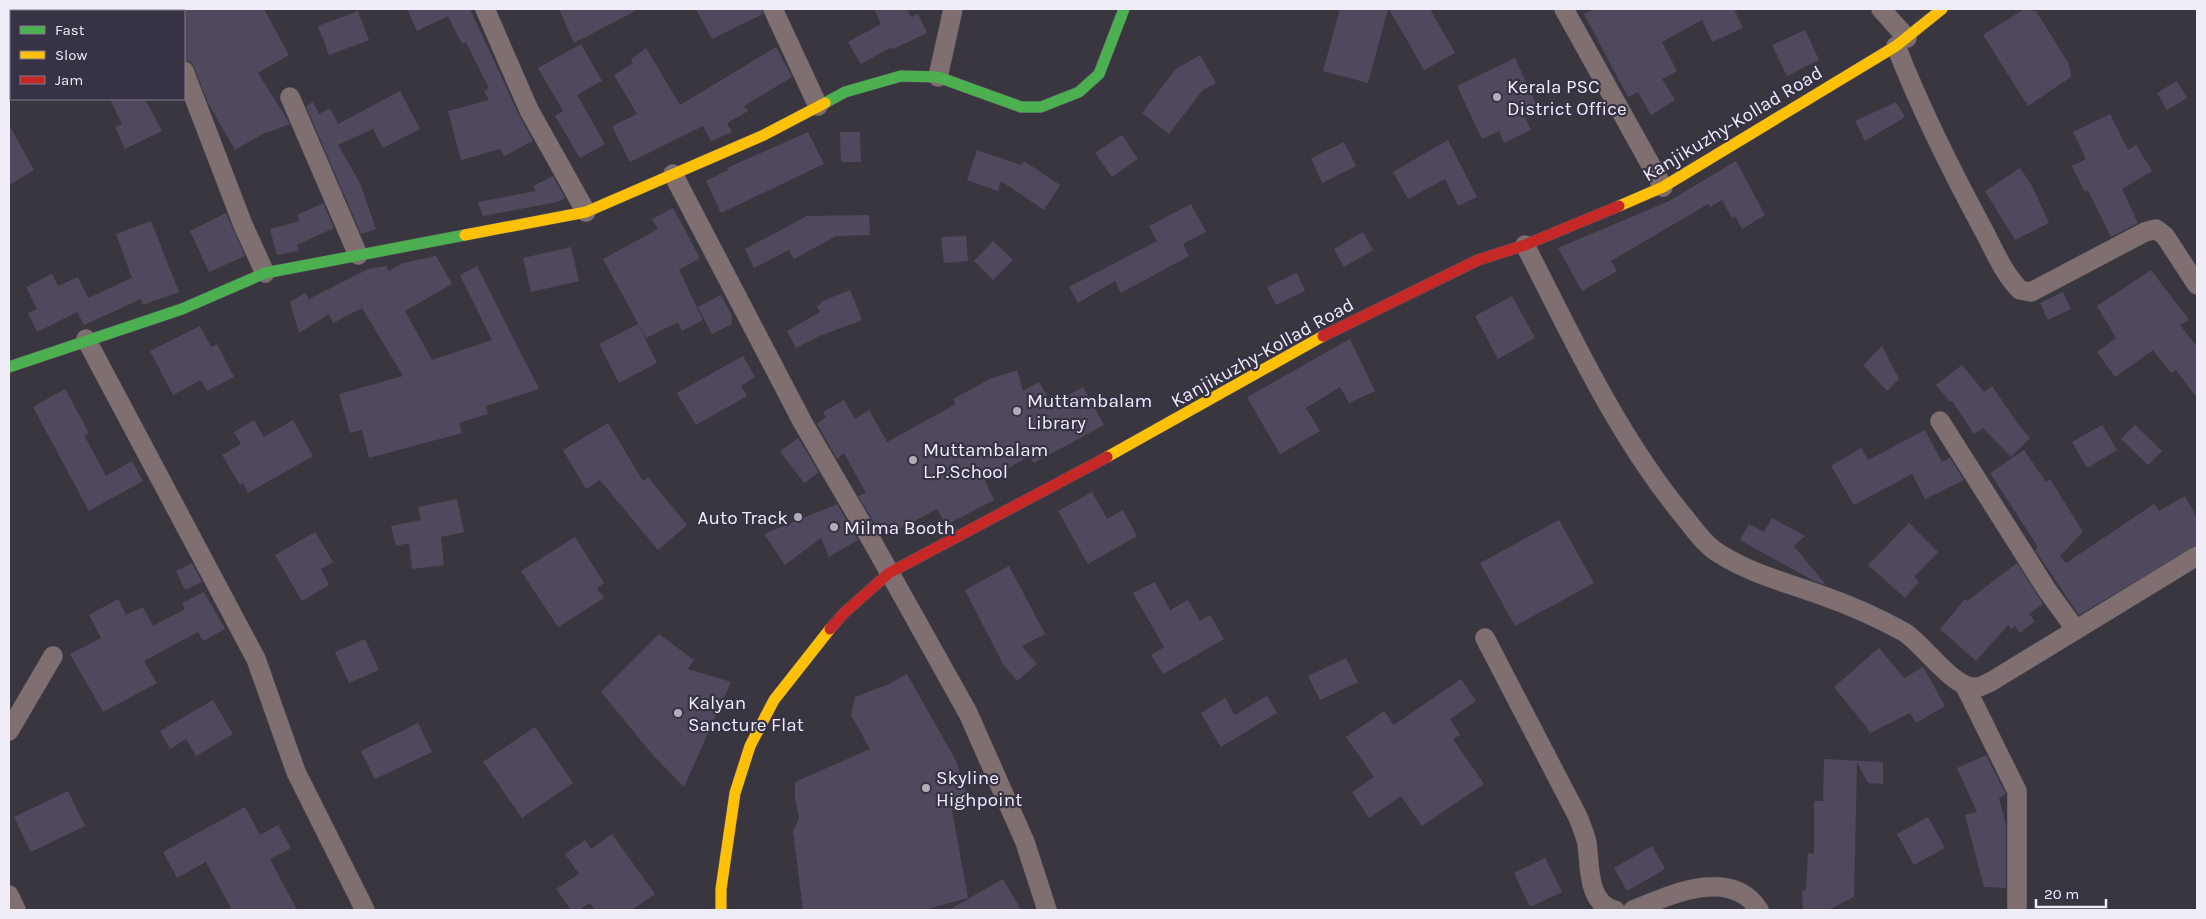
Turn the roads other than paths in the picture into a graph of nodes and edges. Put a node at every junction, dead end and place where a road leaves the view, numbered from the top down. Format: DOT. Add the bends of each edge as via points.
graph roads {
  1 [pos="485,9"];
  2 [pos="772,9"];
  3 [pos="953,9"];
  4 [pos="1124,9"];
  5 [pos="1564,9"];
  6 [pos="1881,9"];
  7 [pos="1942,9"];
  8 [pos="1901,42"];
  9 [pos="185,74"];
  10 [pos="938,77"];
  11 [pos="290,97"];
  12 [pos="818,106"];
  13 [pos="673,174"];
  14 [pos="1663,187"];
  15 [pos="586,212"];
  16 [pos="1525,246"];
  17 [pos="358,255"];
  18 [pos="265,272"];
  19 [pos="2194,274"];
  20 [pos="86,339"];
  21 [pos="9,366"];
  22 [pos="1940,421"];
  23 [pos="2197,556"];
  24 [pos="889,573"];
  25 [pos="2076,630"];
  26 [pos="1485,638"];
  27 [pos="52,656"];
  28 [pos="1965,686"];
  29 [pos="9,731"];
  30 [pos="9,895"];
  31 [pos="16,910"];
  32 [pos="365,910"];
  33 [pos="721,910"];
  34 [pos="1047,910"];
  35 [pos="1615,910"];
  36 [pos="1633,910"];
  37 [pos="1759,910"];
  38 [pos="2017,910"];
  1 -- 15 [label="street" via="529,110"];
  2 -- 12 [label="street"];
  3 -- 10 [label="street"];
  4 -- 10 [label="main road" via="1099,74 1079,92 1059,101 1042,107 1021,107"];
  5 -- 14 [label="street"];
  6 -- 8 [label="street"];
  7 -- 8 [label="main road, Kanjikuzhy-Kollad Road"];
  8 -- 14 [label="main road, Kanjikuzhy-Kollad Road"];
  8 -- 19 [label="street" via="1918,104 2007,273 2020,290 2031,292 2156,229"];
  9 -- 18 [label="street" via="243,225"];
  10 -- 12 [label="main road" via="901,76 845,92"];
  11 -- 17 [label="street"];
  12 -- 13 [label="main road" via="764,135"];
  13 -- 15 [label="main road"];
  13 -- 24 [label="street" via="803,423"];
  14 -- 16 [label="main road, Kanjikuzhy-Kollad Road"];
  15 -- 17 [label="main road"];
  16 -- 24 [label="main road, Kanjikuzhy-Kollad Road" via="1478,260 1348,322 1112,455"];
  16 -- 28 [label="street" via="1634,448 1698,534 1717,553 1736,564 1873,616 1906,633"];
  17 -- 18 [label="main road"];
  18 -- 20 [label="main road" via="182,309"];
  20 -- 21 [label="main road"];
  20 -- 32 [label="street" via="256,659 296,772"];
  22 -- 25 [label="street"];
  23 -- 25 [label="street"];
  24 -- 33 [label="main road, Kanjikuzhy-Kollad Road" via="844,613 811,651 774,700 750,746 735,793"];
  24 -- 34 [label="street" via="968,713 1025,842"];
  25 -- 28 [label="street" via="1992,681 1977,688"];
  26 -- 35 [label="street" via="1578,817 1586,840 1596,896 1603,905"];
  27 -- 29 [label="street"];
  28 -- 38 [label="street" via="2017,791"];
  30 -- 31 [label="street"];
  36 -- 37 [label="street" via="1674,892 1709,887 1734,889 1752,898"];
}
